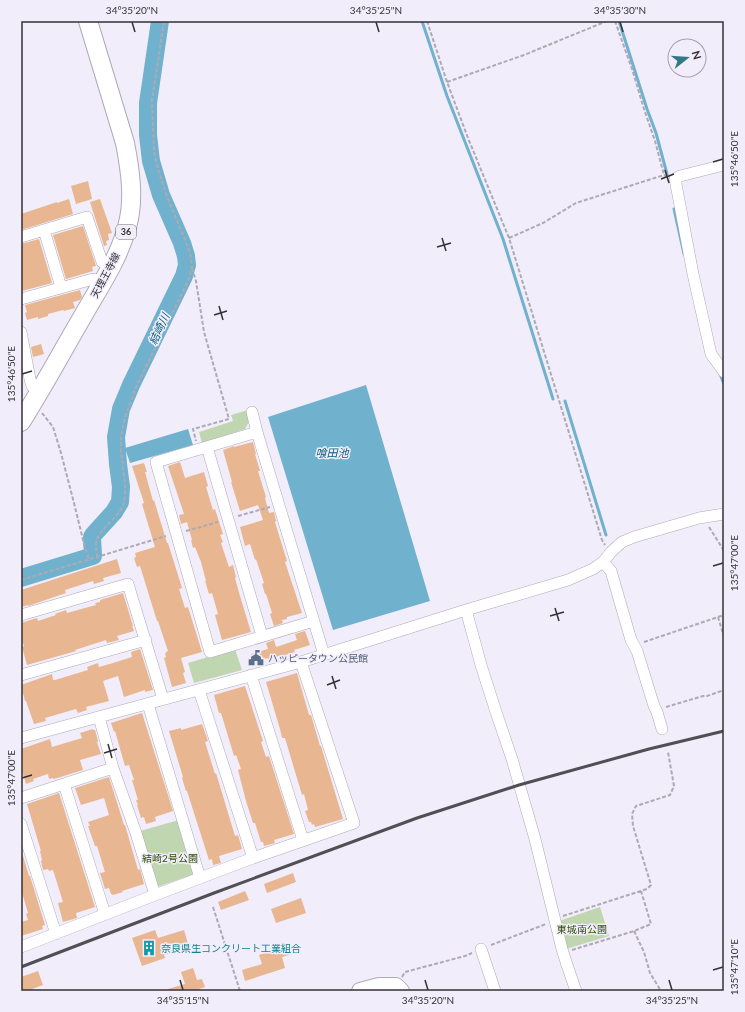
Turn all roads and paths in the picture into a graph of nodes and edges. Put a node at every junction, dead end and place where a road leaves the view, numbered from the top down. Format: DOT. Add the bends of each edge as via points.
graph roads {
  1 [pos="88,21"];
  2 [pos="164,21"];
  3 [pos="427,21"];
  4 [pos="607,21"];
  5 [pos="615,21"];
  6 [pos="447,82"];
  7 [pos="724,165"];
  8 [pos="664,175"];
  9 [pos="675,179"];
  10 [pos="44,230"];
  11 [pos="21,237"];
  12 [pos="509,238"];
  13 [pos="192,266"];
  14 [pos="107,275"];
  15 [pos="61,287"];
  16 [pos="21,299"];
  17 [pos="21,332"];
  18 [pos="724,372"];
  19 [pos="36,397"];
  20 [pos="252,412"];
  21 [pos="21,422"];
  22 [pos="257,432"];
  23 [pos="203,448"];
  24 [pos="279,505"];
  25 [pos="724,514"];
  26 [pos="704,517"];
  27 [pos="228,519"];
  28 [pos="176,534"];
  29 [pos="611,552"];
  30 [pos="724,552"];
  31 [pos="98,557"];
  32 [pos="90,559"];
  33 [pos="603,562"];
  34 [pos="21,580"];
  35 [pos="466,610"];
  36 [pos="21,615"];
  37 [pos="724,615"];
  38 [pos="718,617"];
  39 [pos="314,621"];
  40 [pos="262,636"];
  41 [pos="724,637"];
  42 [pos="146,640"];
  43 [pos="634,646"];
  44 [pos="324,655"];
  45 [pos="301,662"];
  46 [pos="21,676"];
  47 [pos="252,676"];
  48 [pos="199,690"];
  49 [pos="724,690"];
  50 [pos="163,699"];
  51 [pos="148,704"];
  52 [pos="656,710"];
  53 [pos="99,717"];
  54 [pos="662,729"];
  55 [pos="21,738"];
  56 [pos="668,752"];
  57 [pos="113,768"];
  58 [pos="64,784"];
  59 [pos="21,798"];
  60 [pos="21,824"];
  61 [pos="303,840"];
  62 [pos="253,858"];
  63 [pos="200,878"];
  64 [pos="641,891"];
  65 [pos="155,895"];
  66 [pos="213,907"];
  67 [pos="105,914"];
  68 [pos="555,920"];
  69 [pos="634,931"];
  70 [pos="56,934"];
  71 [pos="21,947"];
  72 [pos="481,949"];
  73 [pos="563,952"];
  74 [pos="398,988"];
  75 [pos="240,991"];
  76 [pos="360,991"];
  77 [pos="495,991"];
  78 [pos="576,991"];
  79 [pos="661,991"];
  1 -- 14 [label="main road, 天理王寺線 / 36" via="129,161 128,226"];
  2 -- 13 [label="path" via="152,101 154,152 166,194 190,252"];
  3 -- 6 [label="path"];
  4 -- 6 [label="path" via="524,55"];
  5 -- 8 [label="path"];
  6 -- 12 [label="path"];
  7 -- 9 [label="street"];
  8 -- 9 [label="path"];
  8 -- 12 [label="path" via="576,203 543,223"];
  9 -- 18 [label="street" via="711,354"];
  10 -- 11 [label="street"];
  10 -- 14 [label="street" via="87,217"];
  10 -- 15 [label="street"];
  12 -- 29 [label="path" via="602,540"];
  13 -- 23 [label="path" via="204,332 229,419 193,429"];
  13 -- 31 [label="path" via="125,416 121,452 125,496 119,514 98,537 95,544"];
  14 -- 15 [label="street"];
  14 -- 19 [label="main road, 天理王寺線 / 36"];
  15 -- 16 [label="street"];
  17 -- 19 [label="street"];
  19 -- 21 [label="main road, 天理王寺線 / 36"];
  19 -- 32 [label="path" via="41,412 53,428"];
  20 -- 22 [label="street"];
  22 -- 23 [label="street"];
  22 -- 24 [label="street"];
  23 -- 27 [label="street"];
  23 -- 28 [label="street" via="156,462"];
  24 -- 27 [label="path"];
  24 -- 39 [label="street"];
  25 -- 26 [label="street"];
  26 -- 29 [label="street" via="634,537 622,542"];
  26 -- 30 [label="path"];
  27 -- 28 [label="path"];
  27 -- 40 [label="street"];
  28 -- 31 [label="path"];
  28 -- 40 [label="street" via="210,652"];
  29 -- 33 [label="street"];
  31 -- 32 [label="path"];
  32 -- 34 [label="path"];
  33 -- 35 [label="street" via="568,580"];
  33 -- 43 [label="street" via="611,571"];
  35 -- 44 [label="street"];
  35 -- 68 [label="street" via="536,839"];
  36 -- 42 [label="street" via="128,584"];
  37 -- 38 [label="path"];
  38 -- 41 [label="path"];
  38 -- 43 [label="path"];
  39 -- 40 [label="street"];
  39 -- 44 [label="street"];
  42 -- 46 [label="street"];
  42 -- 50 [label="street"];
  43 -- 52 [label="street"];
  44 -- 45 [label="street"];
  45 -- 47 [label="street"];
  45 -- 61 [label="street" via="354,823"];
  47 -- 48 [label="street"];
  47 -- 61 [label="street"];
  48 -- 50 [label="street"];
  48 -- 62 [label="street"];
  49 -- 52 [label="path"];
  50 -- 51 [label="street"];
  51 -- 53 [label="street"];
  51 -- 63 [label="street"];
  52 -- 54 [label="street"];
  53 -- 55 [label="street"];
  53 -- 57 [label="street"];
  56 -- 64 [label="path" via="674,786 670,795 636,806 632,814 636,838 651,885"];
  57 -- 58 [label="street"];
  57 -- 65 [label="street"];
  58 -- 59 [label="street"];
  58 -- 67 [label="street"];
  60 -- 70 [label="street"];
  61 -- 62 [label="street"];
  62 -- 63 [label="street"];
  63 -- 65 [label="street"];
  64 -- 68 [label="path"];
  64 -- 69 [label="path" via="651,924"];
  65 -- 67 [label="street"];
  66 -- 75 [label="path"];
  67 -- 70 [label="street"];
  68 -- 72 [label="path"];
  68 -- 73 [label="street"];
  69 -- 73 [label="path"];
  69 -- 79 [label="path" via="650,973"];
  70 -- 71 [label="street"];
  72 -- 74 [label="path" via="465,956 405,972"];
  72 -- 77 [label="street"];
  73 -- 78 [label="street"];
  74 -- 76 [label="street" via="379,986"];
}
